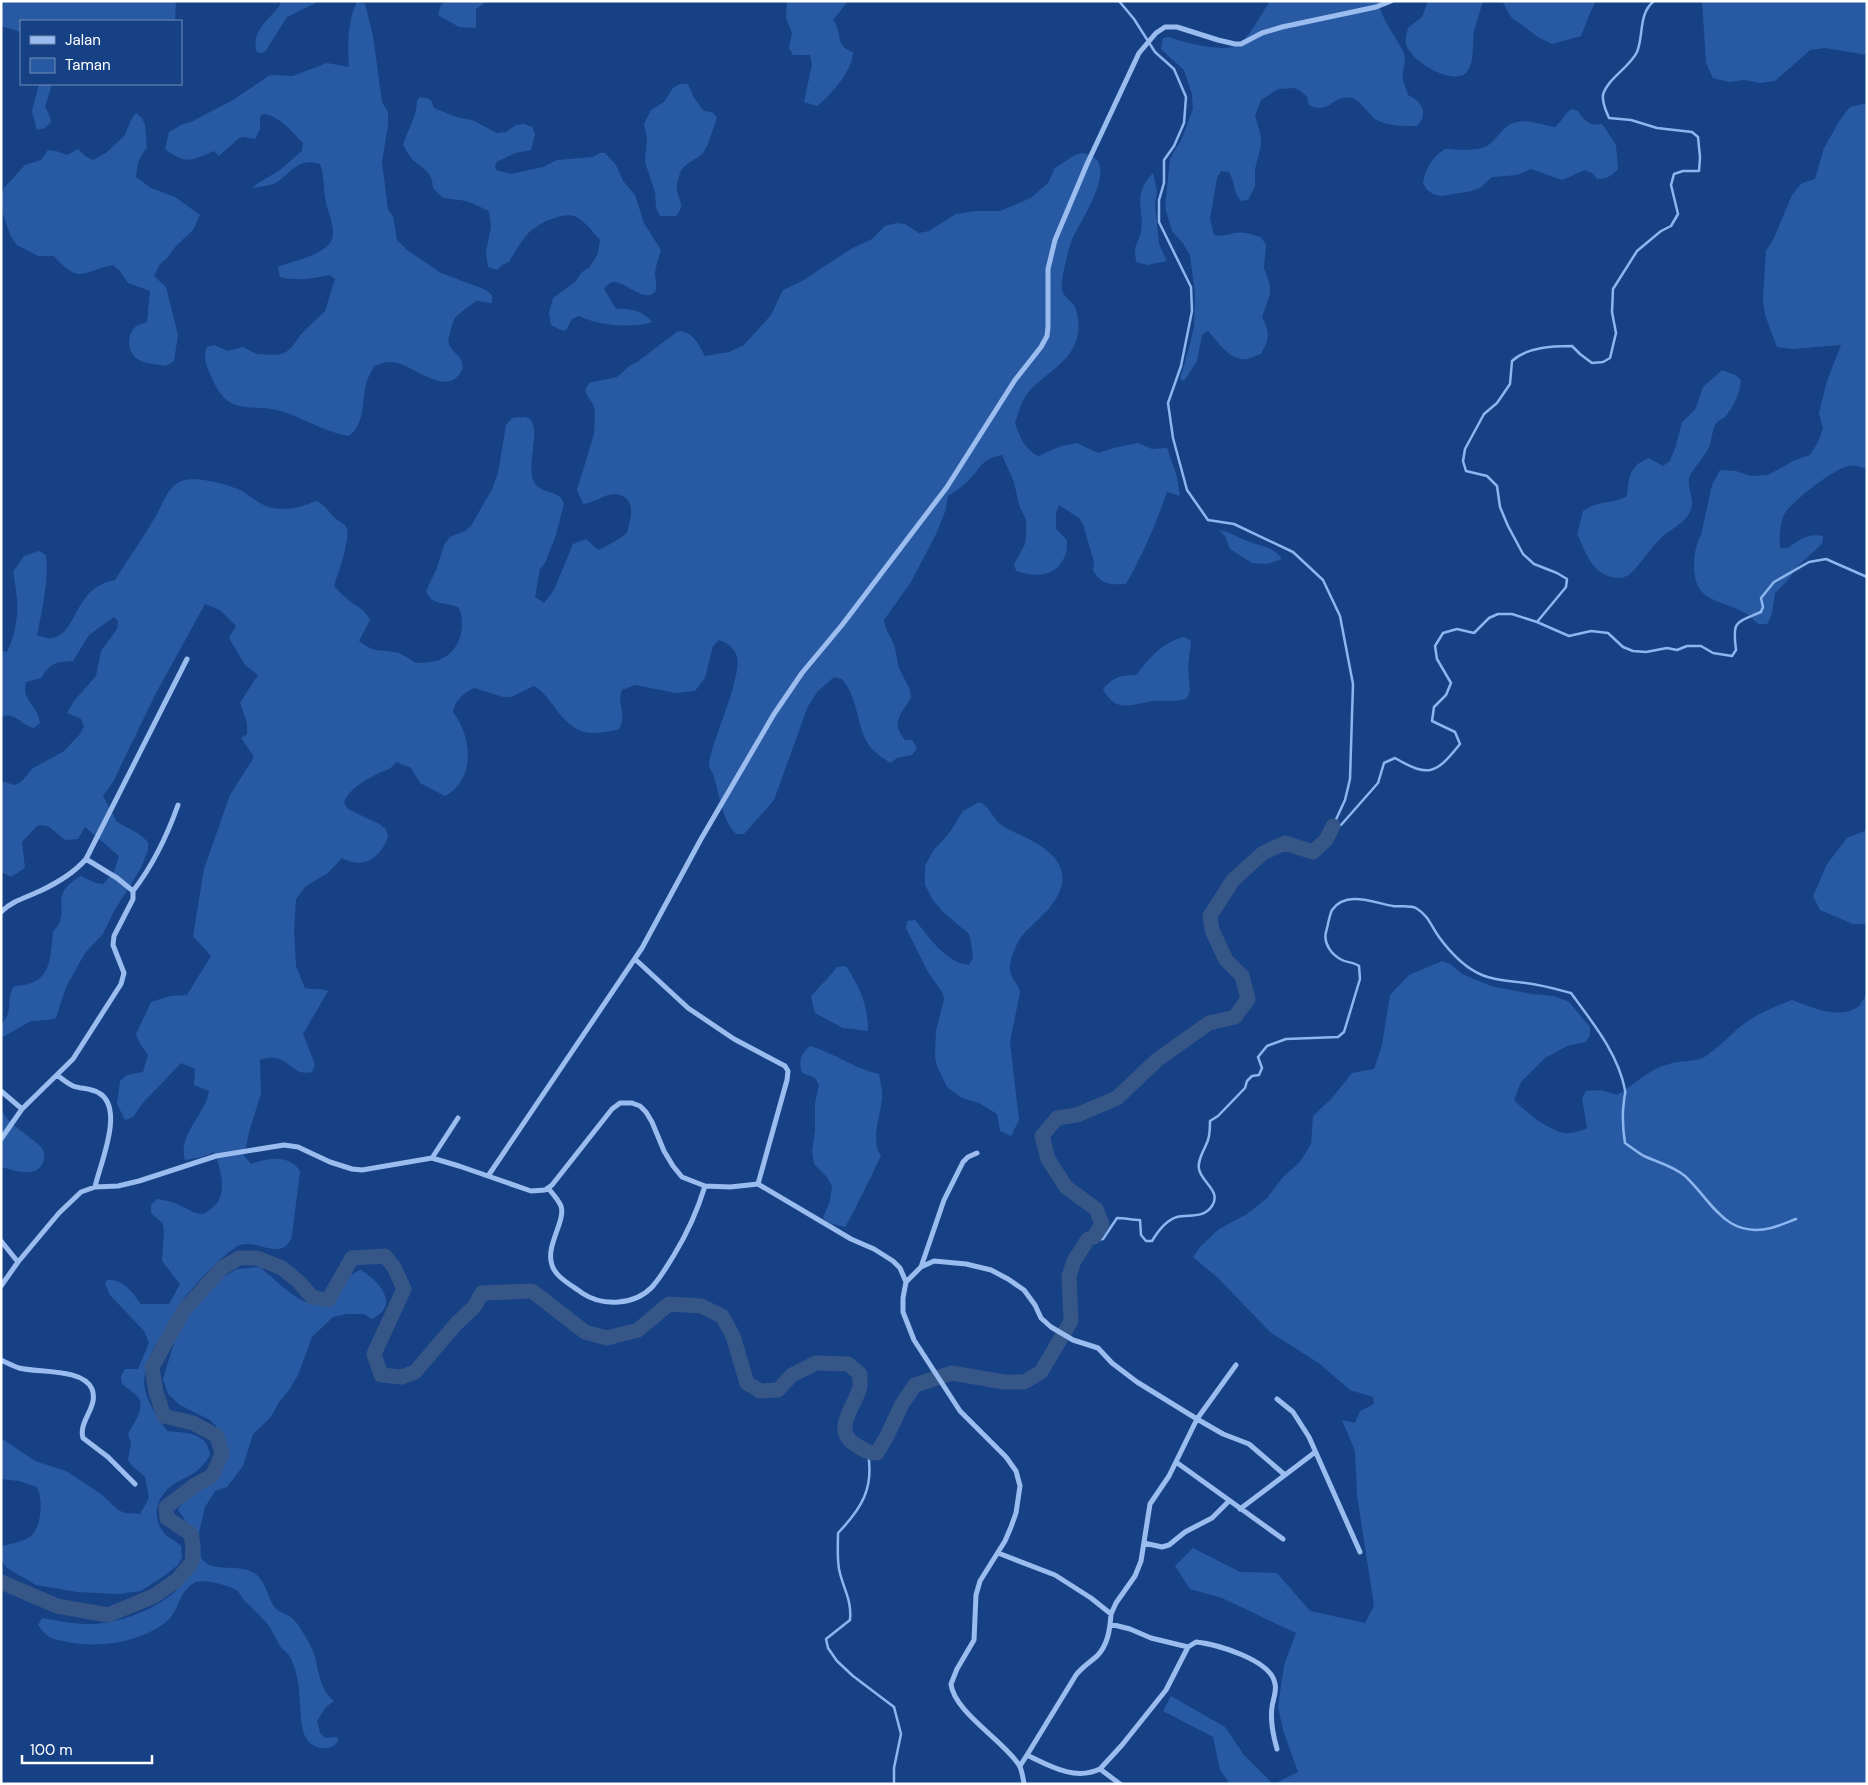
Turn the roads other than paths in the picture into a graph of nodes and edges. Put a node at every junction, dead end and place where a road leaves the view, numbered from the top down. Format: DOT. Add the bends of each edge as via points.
graph roads {
  1 [pos="1391,1"];
  2 [pos="187,658"];
  3 [pos="178,805"];
  4 [pos="86,859"];
  5 [pos="133,891"];
  6 [pos="1,912"];
  7 [pos="635,959"];
  8 [pos="57,1075"];
  9 [pos="1,1091"];
  10 [pos="22,1109"];
  11 [pos="458,1118"];
  12 [pos="1,1139"];
  13 [pos="977,1153"];
  14 [pos="432,1158"];
  15 [pos="488,1176"];
  16 [pos="758,1184"];
  17 [pos="705,1186"];
  18 [pos="95,1187"];
  19 [pos="548,1188"];
  20 [pos="1,1241"];
  21 [pos="18,1262"];
  22 [pos="921,1267"];
  23 [pos="906,1282"];
  24 [pos="1,1286"];
  25 [pos="1,1360"];
  26 [pos="1236,1365"];
  27 [pos="1277,1399"];
  28 [pos="1197,1419"];
  29 [pos="1314,1453"];
  30 [pos="1176,1462"];
  31 [pos="1285,1475"];
  32 [pos="135,1484"];
  33 [pos="1229,1501"];
  34 [pos="1240,1509"];
  35 [pos="1283,1539"];
  36 [pos="1144,1543"];
  37 [pos="1360,1552"];
  38 [pos="998,1553"];
  39 [pos="1111,1614"];
  40 [pos="1110,1624"];
  41 [pos="1188,1647"];
  42 [pos="1277,1749"];
  43 [pos="1027,1755"];
  44 [pos="1020,1766"];
  45 [pos="1100,1769"];
  46 [pos="1024,1784"];
  47 [pos="1120,1784"];
  1 -- 7 [label="street" via="1282,26 1241,44 1177,27 1165,27 1144,46 1115,102 1055,240 1048,269 1049,318 1045,340 1015,380 947,487 802,673 774,714"];
  2 -- 4 [label="street"];
  3 -- 5 [label="street" via="158,854"];
  4 -- 5 [label="street"];
  4 -- 6 [label="street" via="70,874"];
  5 -- 8 [label="street" via="133,899 114,936 113,944 124,973 121,984 83,1046"];
  7 -- 15 [label="street"];
  7 -- 16 [label="street" via="688,1008 785,1066 787,1080"];
  8 -- 10 [label="street"];
  8 -- 18 [label="street" via="71,1085 100,1093 111,1108 103,1162"];
  9 -- 10 [label="street"];
  10 -- 12 [label="street"];
  11 -- 14 [label="street"];
  13 -- 22 [label="street" via="964,1162 944,1200"];
  14 -- 15 [label="street"];
  14 -- 18 [label="street" via="362,1170 330,1162 298,1147 284,1146 216,1156 139,1181"];
  15 -- 19 [label="street" via="531,1191"];
  16 -- 17 [label="street"];
  16 -- 23 [label="street" via="893,1261"];
  17 -- 19 [label="street" via="682,1177 664,1151 646,1112 640,1106 626,1102 612,1109"];
  17 -- 19 [label="street" via="689,1230 659,1278 641,1294 613,1303 594,1300 552,1267 551,1253 562,1211 559,1201"];
  18 -- 21 [label="street" via="81,1192 69,1202"];
  20 -- 21 [label="street"];
  21 -- 24 [label="street"];
  22 -- 23 [label="street"];
  22 -- 28 [label="street" via="934,1261 948,1261 991,1270 1008,1279 1024,1290 1041,1318 1051,1327 1073,1340 1098,1348 1137,1382"];
  23 -- 38 [label="street" via="902,1306 914,1340 967,1420 1016,1471 1020,1486 1018,1507"];
  25 -- 32 [label="street" via="18,1368 70,1374 87,1382 93,1395 83,1426 83,1438"];
  26 -- 28 [label="street"];
  27 -- 29 [label="street" via="1293,1412 1309,1437"];
  28 -- 30 [label="street"];
  28 -- 31 [label="street" via="1249,1444"];
  29 -- 31 [label="street"];
  29 -- 37 [label="street"];
  30 -- 33 [label="street"];
  30 -- 36 [label="street" via="1150,1504"];
  31 -- 34 [label="street"];
  33 -- 34 [label="street"];
  33 -- 36 [label="street" via="1212,1518 1185,1532 1169,1545 1162,1547"];
  34 -- 35 [label="street"];
  36 -- 39 [label="street" via="1135,1576"];
  38 -- 39 [label="street" via="1055,1575"];
  38 -- 44 [label="street" via="980,1581 976,1595 974,1640 952,1678 951,1690 970,1716"];
  39 -- 40 [label="street"];
  40 -- 41 [label="street"];
  40 -- 43 [label="street" via="1102,1650 1082,1666"];
  41 -- 42 [label="street" via="1196,1642 1219,1647 1240,1654 1270,1672 1276,1686 1272,1732"];
  41 -- 45 [label="street" via="1166,1690"];
  43 -- 44 [label="street"];
  43 -- 45 [label="street" via="1068,1772 1091,1774"];
  44 -- 46 [label="street"];
  45 -- 47 [label="street"];
}
